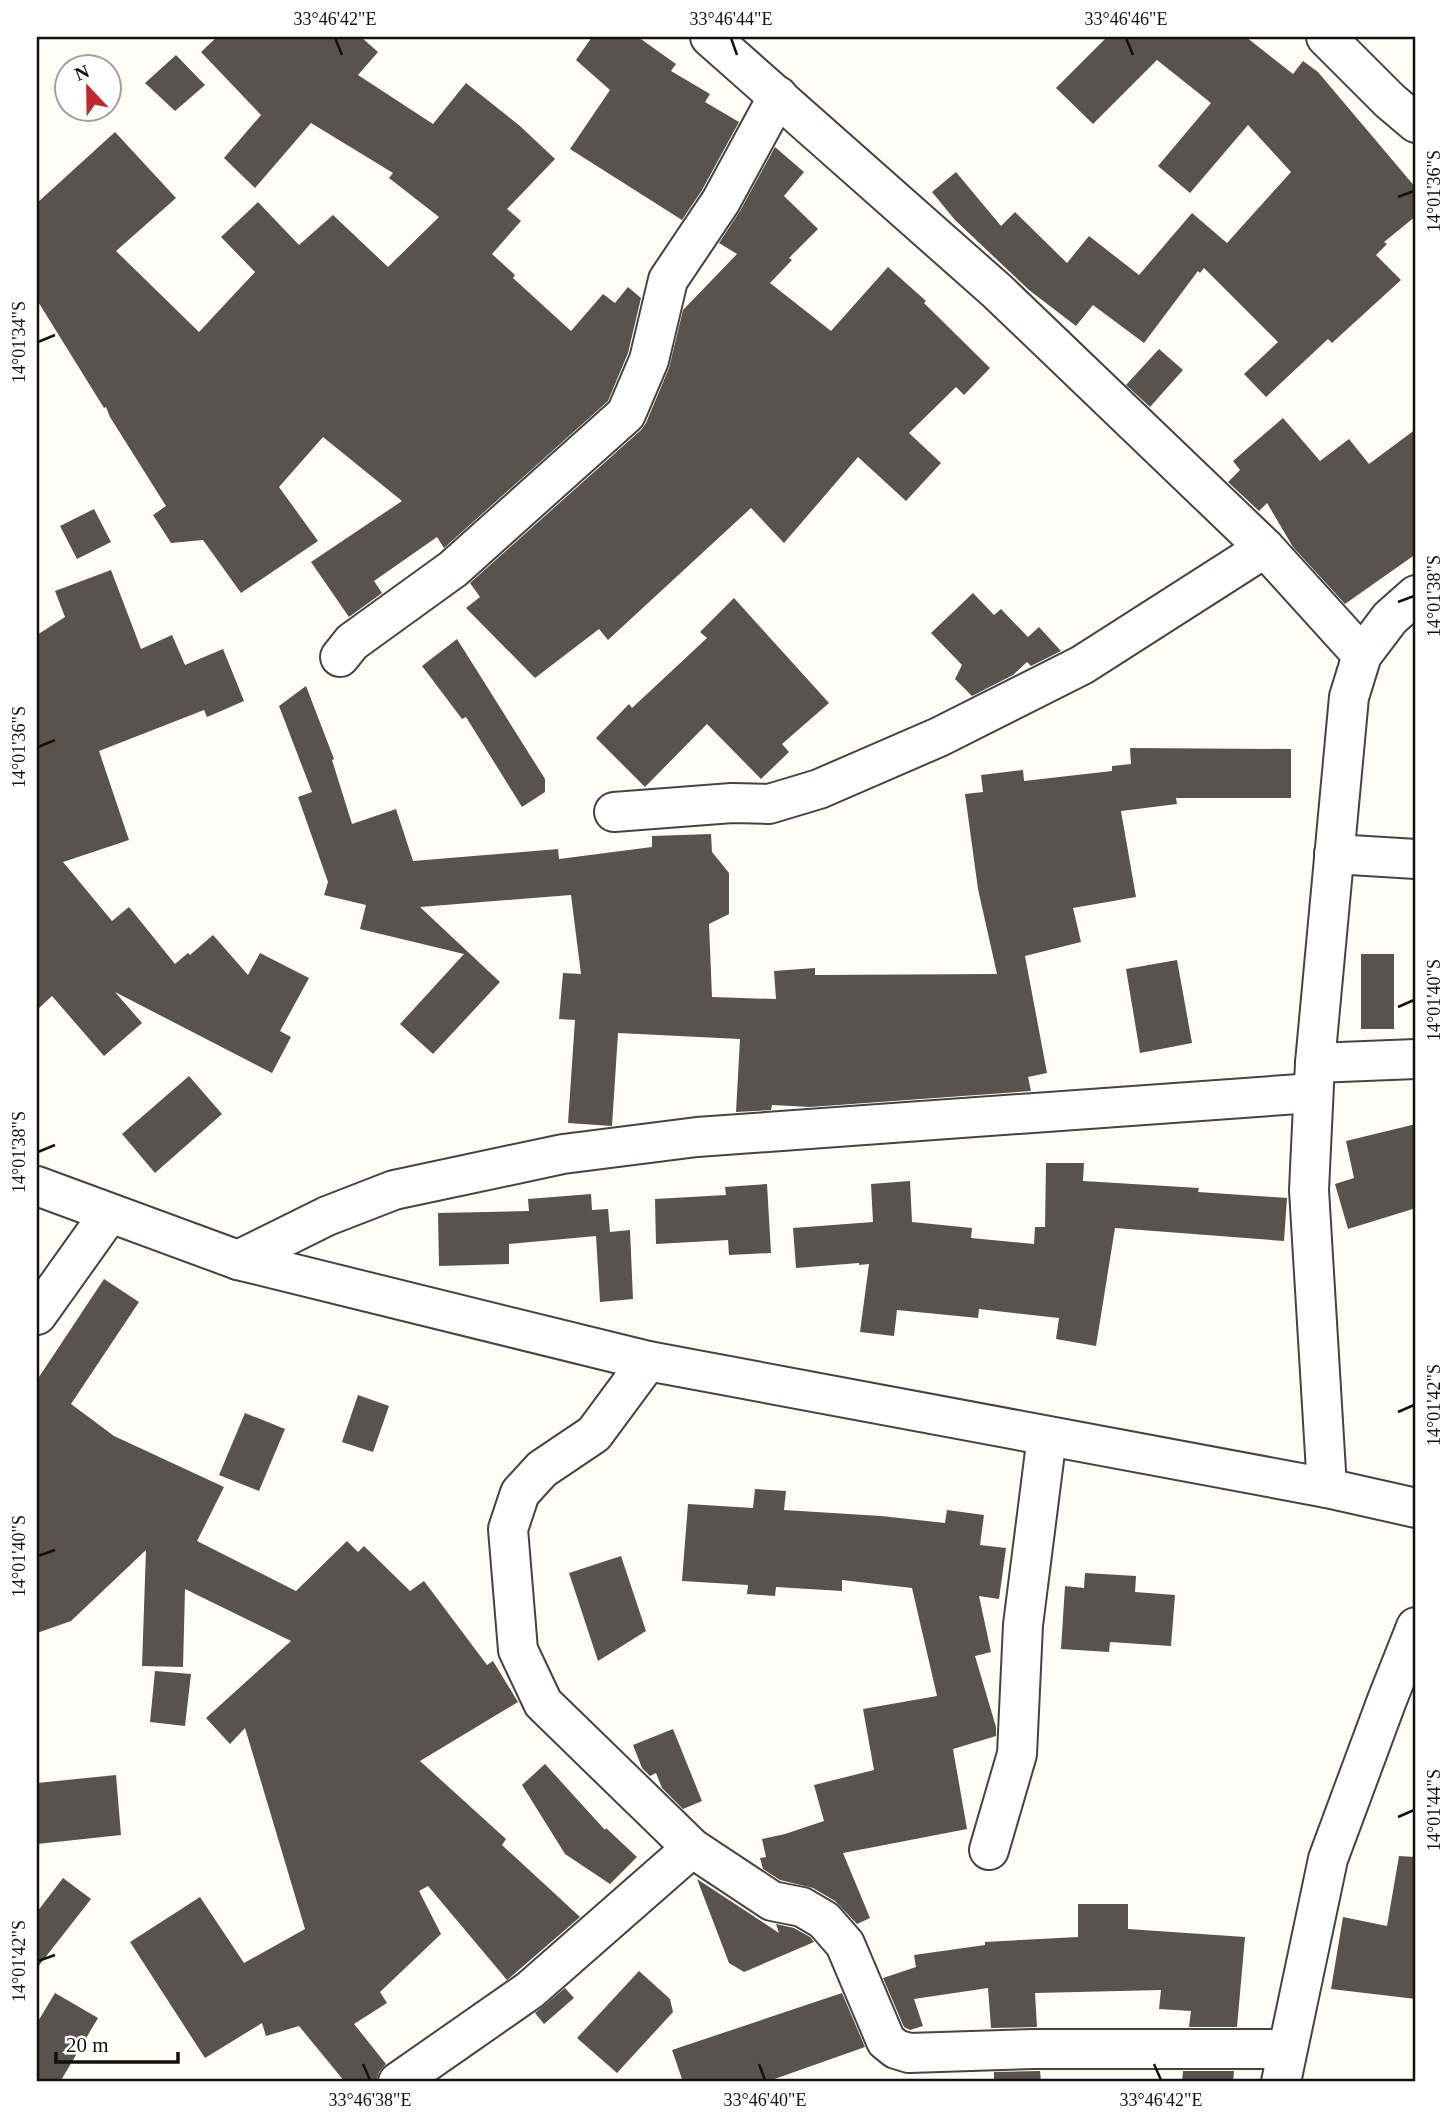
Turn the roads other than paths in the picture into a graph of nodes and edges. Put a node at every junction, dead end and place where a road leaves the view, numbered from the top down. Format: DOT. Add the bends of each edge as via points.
graph roads {
  1 [pos="710,37"];
  2 [pos="1326,37"];
  3 [pos="778,96"];
  4 [pos="1416,123"];
  5 [pos="1265,548"];
  6 [pos="1416,595"];
  7 [pos="1362,655"];
  8 [pos="340,657"];
  9 [pos="614,812"];
  10 [pos="1334,854"];
  11 [pos="1416,859"];
  12 [pos="1416,1059"];
  13 [pos="1314,1078"];
  14 [pos="37,1186"];
  15 [pos="109,1214"];
  16 [pos="238,1259"];
  17 [pos="37,1315"];
  18 [pos="648,1362"];
  19 [pos="1047,1436"];
  20 [pos="1327,1488"];
  21 [pos="1416,1508"];
  22 [pos="1416,1627"];
  23 [pos="1401,1702"];
  24 [pos="692,1848"];
  25 [pos="989,1850"];
  26 [pos="1284,2066"];
  27 [pos="398,2082"];
  1 -- 3 [label="street"];
  2 -- 4 [label="street"];
  3 -- 5 [label="street" via="997,291"];
  3 -- 8 [label="street" via="721,201 668,280 649,360 625,414 453,569 352,642"];
  5 -- 7 [label="street"];
  5 -- 9 [label="street" via="1082,665 939,737 819,789 769,804"];
  6 -- 7 [label="street" via="1390,618"];
  7 -- 10 [label="street" via="1349,697"];
  10 -- 11 [label="street"];
  10 -- 13 [label="street"];
  12 -- 13 [label="street"];
  13 -- 16 [label="street" via="696,1137 563,1154 394,1190"];
  13 -- 20 [label="street" via="1308,1190"];
  14 -- 15 [label="street"];
  15 -- 16 [label="street"];
  15 -- 17 [label="street"];
  16 -- 18 [label="street"];
  18 -- 19 [label="street"];
  18 -- 24 [label="street" via="594,1434 542,1469 520,1493 508,1529 518,1650 543,1703"];
  19 -- 20 [label="street"];
  19 -- 25 [label="street" via="1023,1625 1017,1754"];
  20 -- 21 [label="street"];
  22 -- 23 [label="street"];
  23 -- 26 [label="street" via="1328,1859"];
  24 -- 26 [label="street" via="772,1901 802,1907 824,1920 845,1944 886,2041 896,2049 909,2053 1034,2049"];
  24 -- 27 [label="street" via="530,1990"];
}
